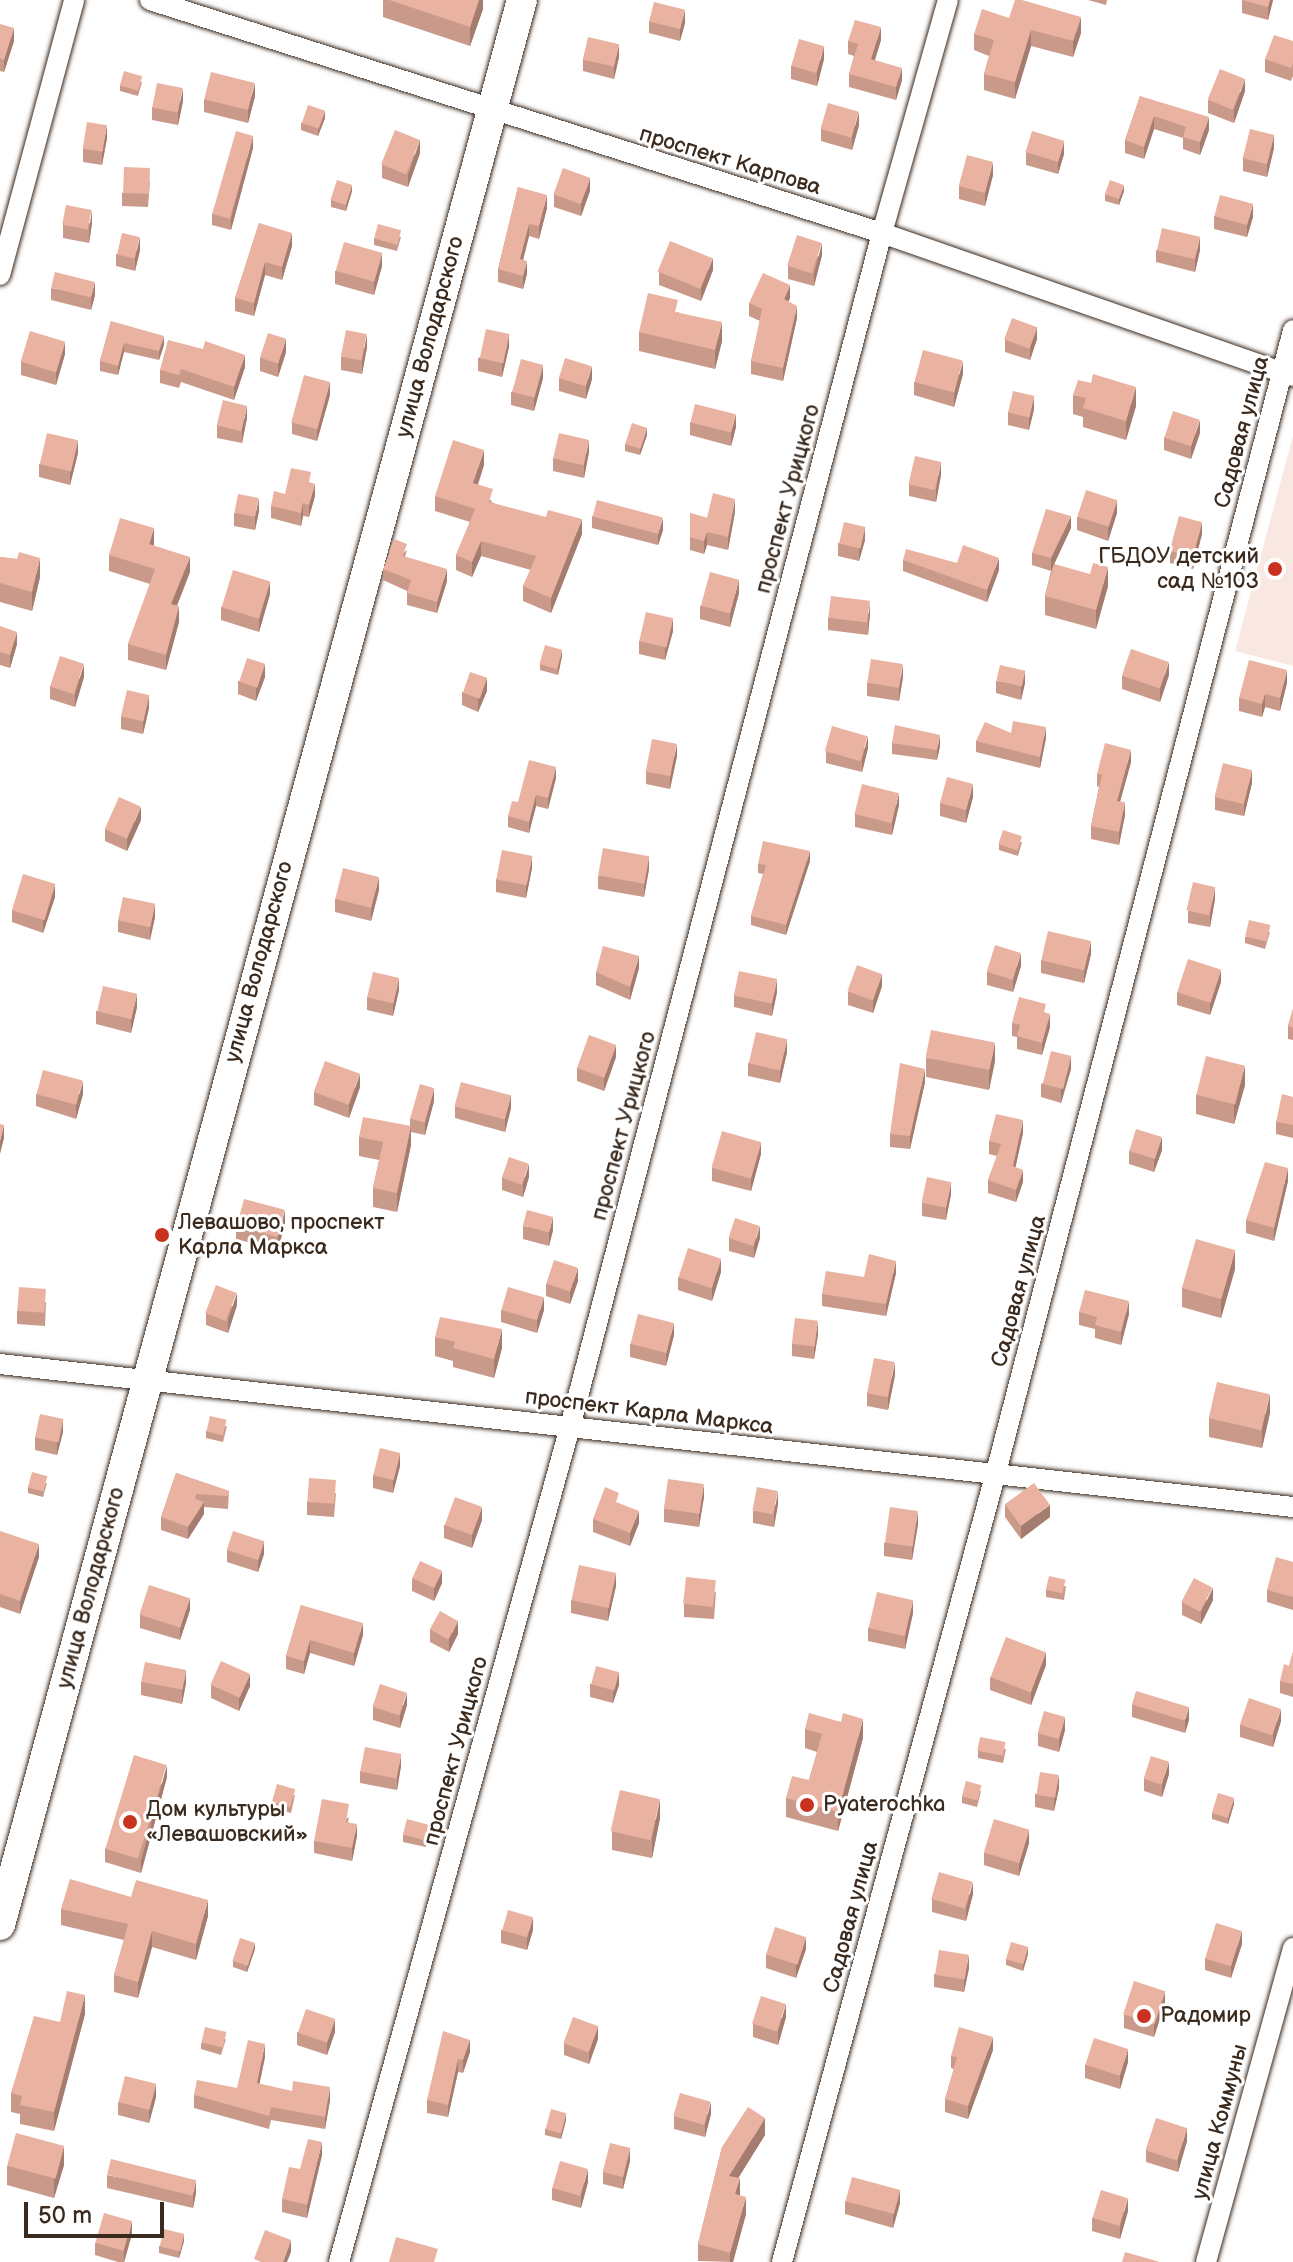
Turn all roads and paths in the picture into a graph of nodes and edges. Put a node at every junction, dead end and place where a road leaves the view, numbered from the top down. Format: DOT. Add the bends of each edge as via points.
graph roads {
  1 [pos="74,0"];
  2 [pos="150,0"];
  3 [pos="522,0"];
  4 [pos="948,0"];
  5 [pos="491,111"];
  6 [pos="882,233"];
  7 [pos="0,275"];
  8 [pos="1293,330"];
  9 [pos="1287,374"];
  10 [pos="0,1364"];
  11 [pos="146,1380"];
  12 [pos="570,1427"];
  13 [pos="995,1476"];
  14 [pos="1293,1507"];
  15 [pos="0,1925"];
  16 [pos="1293,1948"];
  17 [pos="339,2262"];
  18 [pos="782,2262"];
  19 [pos="1206,2262"];
  1 -- 7 [label="street"];
  2 -- 5 [label="street, проспект Карпова"];
  3 -- 5 [label="street, улица Володарского"];
  4 -- 6 [label="street, проспект Урицкого"];
  5 -- 6 [label="street, проспект Карпова"];
  5 -- 11 [label="street, улица Володарского"];
  6 -- 9 [label="street, проспект Карпова"];
  6 -- 12 [label="street, проспект Урицкого"];
  8 -- 9 [label="street, Садовая улица"];
  9 -- 13 [label="street, Садовая улица"];
  10 -- 11 [label="street, проспект Карла Маркса"];
  11 -- 12 [label="street, проспект Карла Маркса"];
  11 -- 15 [label="street, улица Володарского"];
  12 -- 13 [label="street, проспект Карла Маркса"];
  12 -- 17 [label="street, проспект Урицкого"];
  13 -- 14 [label="street, проспект Карла Маркса"];
  13 -- 18 [label="street, Садовая улица"];
  16 -- 19 [label="street, улица Коммуны"];
}
